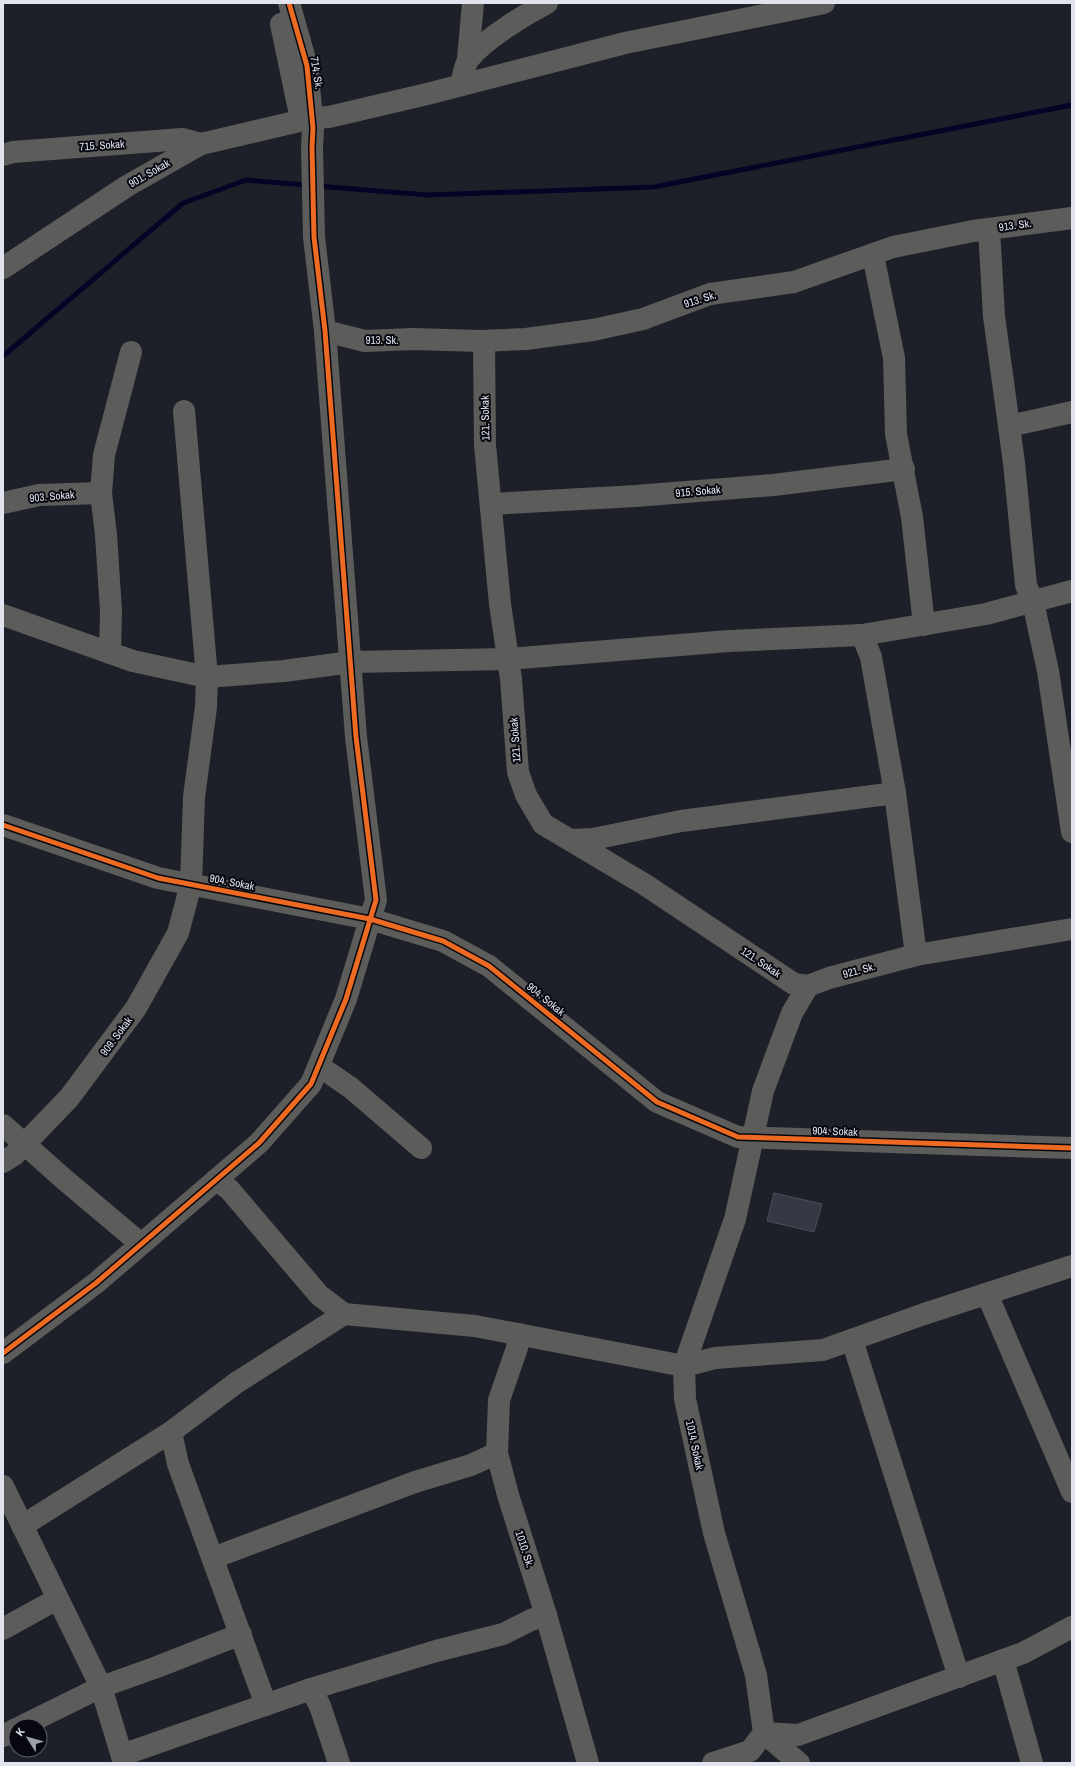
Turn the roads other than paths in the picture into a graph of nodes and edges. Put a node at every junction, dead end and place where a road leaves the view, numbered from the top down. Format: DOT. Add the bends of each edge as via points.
graph roads {
  1 [pos="277,3"];
  2 [pos="289,3"];
  3 [pos="473,3"];
  4 [pos="547,3"];
  5 [pos="824,3"];
  6 [pos="468,59"];
  7 [pos="461,85"];
  8 [pos="307,119"];
  9 [pos="201,144"];
  10 [pos="3,155"];
  11 [pos="1072,218"];
  12 [pos="989,229"];
  13 [pos="873,254"];
  14 [pos="3,268"];
  15 [pos="325,331"];
  16 [pos="484,341"];
  17 [pos="131,352"];
  18 [pos="184,411"];
  19 [pos="1072,412"];
  20 [pos="1009,426"];
  21 [pos="904,469"];
  22 [pos="101,493"];
  23 [pos="3,504"];
  24 [pos="491,504"];
  25 [pos="1072,591"];
  26 [pos="1033,602"];
  27 [pos="3,615"];
  28 [pos="924,625"];
  29 [pos="862,635"];
  30 [pos="110,653"];
  31 [pos="508,659"];
  32 [pos="350,662"];
  33 [pos="207,677"];
  34 [pos="895,792"];
  35 [pos="3,825"];
  36 [pos="1072,832"];
  37 [pos="570,840"];
  38 [pos="191,884"];
  39 [pos="370,919"];
  40 [pos="1072,929"];
  41 [pos="916,956"];
  42 [pos="808,986"];
  43 [pos="318,1066"];
  44 [pos="3,1125"];
  45 [pos="754,1138"];
  46 [pos="24,1144"];
  47 [pos="421,1148"];
  48 [pos="1072,1148"];
  49 [pos="3,1162"];
  50 [pos="216,1180"];
  51 [pos="141,1244"];
  52 [pos="1072,1266"];
  53 [pos="987,1294"];
  54 [pos="344,1314"];
  55 [pos="518,1334"];
  56 [pos="852,1340"];
  57 [pos="3,1353"];
  58 [pos="684,1366"];
  59 [pos="171,1432"];
  60 [pos="497,1453"];
  61 [pos="3,1486"];
  62 [pos="1072,1492"];
  63 [pos="22,1526"];
  64 [pos="213,1558"];
  65 [pos="57,1599"];
  66 [pos="546,1615"];
  67 [pos="1072,1627"];
  68 [pos="3,1630"];
  69 [pos="241,1634"];
  70 [pos="1003,1660"];
  71 [pos="958,1677"];
  72 [pos="101,1687"];
  73 [pos="310,1689"];
  74 [pos="266,1705"];
  75 [pos="38,1718"];
  76 [pos="764,1733"];
  77 [pos="123,1759"];
  78 [pos="339,1763"];
  79 [pos="588,1763"];
  80 [pos="713,1763"];
  81 [pos="799,1763"];
  82 [pos="1032,1763"];
  1 -- 8 [label="street"];
  2 -- 8 [label="street, 714. Sk." via="307,66"];
  3 -- 6 [label="street"];
  4 -- 6 [label="street" via="484,44"];
  5 -- 7 [label="street, 901. Sokak" via="625,43"];
  6 -- 7 [label="street"];
  7 -- 8 [label="street, 901. Sokak" via="329,117"];
  8 -- 9 [label="street, 901. Sokak"];
  8 -- 15 [label="street, 714. Sk." via="312,147 314,237"];
  9 -- 10 [label="street, 715. Sokak" via="182,139 13,152"];
  9 -- 14 [label="street, 901. Sokak" via="127,186"];
  11 -- 12 [label="street, 913. Sk."];
  12 -- 13 [label="street, 913. Sk." via="893,247"];
  12 -- 20 [label="street" via="994,316"];
  13 -- 16 [label="street, 913. Sk." via="794,282 710,294 642,319 593,330 526,339"];
  13 -- 21 [label="street" via="894,358 896,434"];
  15 -- 16 [label="street, 913. Sk." via="365,341"];
  15 -- 32 [label="street, 714. Sk."];
  16 -- 24 [label="street, 121. Sokak" via="485,445"];
  17 -- 22 [label="street" via="104,455"];
  18 -- 33 [label="street, 909. Sokak"];
  19 -- 20 [label="street"];
  20 -- 26 [label="street" via="1026,585"];
  21 -- 24 [label="street, 915. Sokak" via="773,485"];
  21 -- 28 [label="street"];
  22 -- 23 [label="street, 903. Sokak" via="39,495"];
  22 -- 30 [label="street" via="111,611"];
  24 -- 31 [label="street, 121. Sokak"];
  25 -- 26 [label="street"];
  26 -- 28 [label="street" via="986,614"];
  26 -- 36 [label="street" via="1048,671"];
  27 -- 30 [label="street"];
  28 -- 29 [label="street"];
  29 -- 31 [label="street" via="729,641"];
  29 -- 34 [label="street" via="871,658"];
  30 -- 33 [label="street" via="133,661"];
  31 -- 32 [label="street"];
  31 -- 37 [label="street, 121. Sokak" via="518,772 526,795 543,824"];
  32 -- 33 [label="street" via="284,671"];
  32 -- 39 [label="street, 714. Sk." via="356,736 376,900"];
  33 -- 38 [label="street, 909. Sokak" via="206,707 194,797"];
  34 -- 37 [label="street" via="681,821 593,839"];
  34 -- 41 [label="street"];
  35 -- 38 [label="street, 904. Sokak" via="158,878"];
  37 -- 42 [label="street, 121. Sokak" via="644,884 794,984"];
  38 -- 39 [label="street, 904. Sokak"];
  38 -- 46 [label="street, 909. Sokak" via="178,933 136,1008 69,1098"];
  39 -- 43 [label="street, 714. Sk." via="346,999"];
  39 -- 45 [label="street, 904. Sokak" via="442,941 489,966 657,1102 738,1137"];
  40 -- 41 [label="street, 921. Sk."];
  41 -- 42 [label="street, 921. Sk." via="829,978"];
  42 -- 45 [label="street" via="792,1013 762,1092"];
  43 -- 47 [label="street" via="351,1088"];
  43 -- 50 [label="street, 714. Sk." via="311,1084 259,1143"];
  44 -- 46 [label="street"];
  45 -- 48 [label="street, 904. Sokak"];
  45 -- 58 [label="street, 1014. Sokak" via="736,1220"];
  46 -- 49 [label="street, 909. Sokak"];
  46 -- 51 [label="street"];
  50 -- 51 [label="street, 714. Sk."];
  50 -- 54 [label="street" via="228,1189 319,1294"];
  51 -- 57 [label="street, 714. Sk." via="96,1283"];
  52 -- 53 [label="street"];
  53 -- 56 [label="street"];
  53 -- 62 [label="street"];
  54 -- 55 [label="street" via="475,1326"];
  54 -- 59 [label="street" via="236,1383"];
  55 -- 58 [label="street"];
  55 -- 60 [label="street, 1010. Sk." via="517,1348 499,1400"];
  56 -- 58 [label="street" via="823,1350 714,1358"];
  56 -- 71 [label="street"];
  58 -- 76 [label="street, 1014. Sokak" via="685,1399 714,1533 756,1675"];
  59 -- 63 [label="street"];
  59 -- 64 [label="street" via="178,1464"];
  60 -- 64 [label="street" via="471,1465 415,1482"];
  60 -- 66 [label="street, 1010. Sk."];
  61 -- 63 [label="street"];
  63 -- 65 [label="street"];
  64 -- 69 [label="street"];
  65 -- 68 [label="street"];
  65 -- 72 [label="street"];
  66 -- 73 [label="street" via="504,1634 436,1651"];
  66 -- 79 [label="street, 1010. Sk."];
  67 -- 70 [label="street" via="1023,1653"];
  69 -- 72 [label="street"];
  69 -- 74 [label="street"];
  70 -- 71 [label="street"];
  70 -- 82 [label="street"];
  71 -- 76 [label="street" via="798,1735"];
  72 -- 75 [label="street"];
  72 -- 77 [label="street"];
  73 -- 74 [label="street"];
  73 -- 78 [label="street" via="320,1706"];
  74 -- 77 [label="street"];
  76 -- 80 [label="street" via="750,1751"];
  76 -- 81 [label="street"];
}
